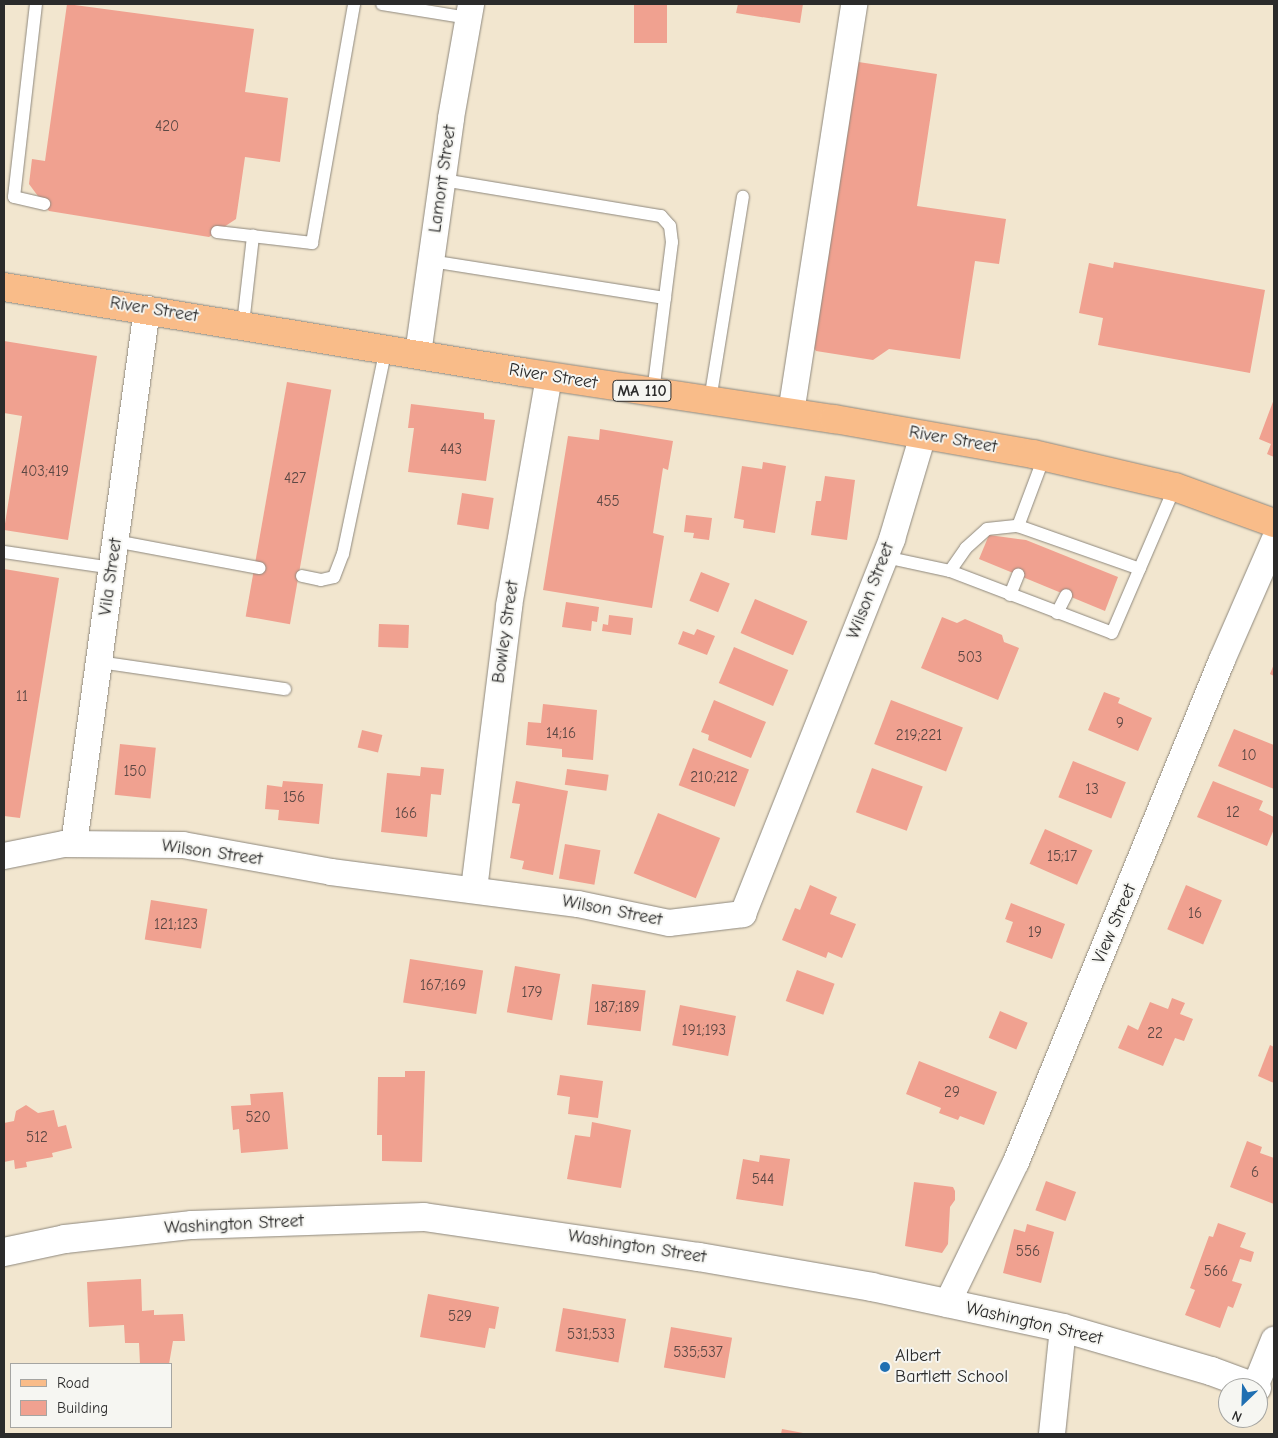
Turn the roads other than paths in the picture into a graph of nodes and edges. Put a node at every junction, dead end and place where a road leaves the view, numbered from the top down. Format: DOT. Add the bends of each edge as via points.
graph roads {
  1 [pos="36,4"];
  2 [pos="354,4"];
  3 [pos="382,4"];
  4 [pos="854,4"];
  5 [pos="470,11"];
  6 [pos="443,180"];
  7 [pos="744,198"];
  8 [pos="44,204"];
  9 [pos="217,232"];
  10 [pos="253,236"];
  11 [pos="432,260"];
  12 [pos="4,286"];
  13 [pos="665,298"];
  14 [pos="147,309"];
  15 [pos="243,324"];
  16 [pos="386,349"];
  17 [pos="418,354"];
  18 [pos="549,376"];
  19 [pos="653,392"];
  20 [pos="710,400"];
  21 [pos="791,413"];
  22 [pos="923,435"];
  23 [pos="1044,457"];
  24 [pos="1176,487"];
  25 [pos="1274,523"];
  26 [pos="1018,526"];
  27 [pos="115,541"];
  28 [pos="1274,541"];
  29 [pos="1086,550"];
  30 [pos="4,552"];
  31 [pos="885,557"];
  32 [pos="1080,562"];
  33 [pos="112,568"];
  34 [pos="259,568"];
  35 [pos="1140,569"];
  36 [pos="950,571"];
  37 [pos="302,576"];
  38 [pos="1018,576"];
  39 [pos="1010,595"];
  40 [pos="1066,595"];
  41 [pos="1058,613"];
  42 [pos="99,662"];
  43 [pos="285,689"];
  44 [pos="74,844"];
  45 [pos="4,856"];
  46 [pos="474,889"];
  47 [pos="4,1252"];
  48 [pos="947,1304"];
  49 [pos="1063,1328"];
  50 [pos="1274,1340"];
  51 [pos="1232,1378"];
  52 [pos="1264,1378"];
  53 [pos="1052,1434"];
  1 -- 8 [label="lane" via="14,197"];
  2 -- 10 [label="lane" via="312,243"];
  3 -- 5 [label="lane"];
  4 -- 21 [label="street"];
  5 -- 6 [label="street, Lamont Street"];
  6 -- 11 [label="street, Lamont Street"];
  6 -- 13 [label="lane" via="661,216 670,226 672,242"];
  7 -- 20 [label="lane"];
  9 -- 10 [label="lane"];
  10 -- 15 [label="lane"];
  11 -- 13 [label="lane"];
  11 -- 17 [label="street, Lamont Street"];
  12 -- 14 [label="main road, River Street / MA 110"];
  13 -- 19 [label="lane"];
  14 -- 15 [label="main road, River Street / MA 110"];
  14 -- 27 [label="street, Vila Street"];
  15 -- 16 [label="main road, River Street / MA 110"];
  16 -- 17 [label="main road, River Street / MA 110"];
  16 -- 37 [label="lane" via="343,554 334,577 321,580"];
  17 -- 18 [label="main road, River Street / MA 110"];
  18 -- 19 [label="main road, River Street / MA 110"];
  18 -- 46 [label="street, Bowley Street" via="509,606"];
  19 -- 20 [label="main road, River Street / MA 110"];
  20 -- 21 [label="main road, River Street / MA 110"];
  21 -- 22 [label="main road, River Street / MA 110"];
  22 -- 23 [label="main road, River Street / MA 110"];
  22 -- 31 [label="street, Wilson Street"];
  23 -- 24 [label="main road, River Street / MA 110"];
  23 -- 26 [label="lane"];
  24 -- 25 [label="main road, River Street / MA 110"];
  24 -- 35 [label="lane"];
  26 -- 29 [label="lane" via="1035,538"];
  26 -- 36 [label="lane" via="987,529 966,548"];
  27 -- 33 [label="street, Vila Street"];
  27 -- 34 [label="lane"];
  28 -- 48 [label="street, View Street" via="1016,1162"];
  29 -- 32 [label="lane"];
  29 -- 35 [label="lane"];
  30 -- 33 [label="lane"];
  31 -- 36 [label="lane"];
  31 -- 46 [label="street, Wilson Street" via="743,914 669,923 578,904"];
  33 -- 42 [label="street, Vila Street"];
  35 -- 41 [label="lane" via="1112,633"];
  36 -- 39 [label="lane"];
  38 -- 39 [label="lane"];
  39 -- 41 [label="lane"];
  40 -- 41 [label="lane"];
  42 -- 43 [label="lane"];
  42 -- 44 [label="street, Vila Street"];
  44 -- 45 [label="street, Wilson Street"];
  44 -- 46 [label="street, Wilson Street" via="183,845 331,872"];
  47 -- 48 [label="street, Washington Street" via="64,1239 192,1225 424,1217 690,1255"];
  48 -- 49 [label="street, Washington Street"];
  49 -- 51 [label="street, Washington Street"];
  49 -- 53 [label="street"];
  50 -- 52 [label="street"];
}
